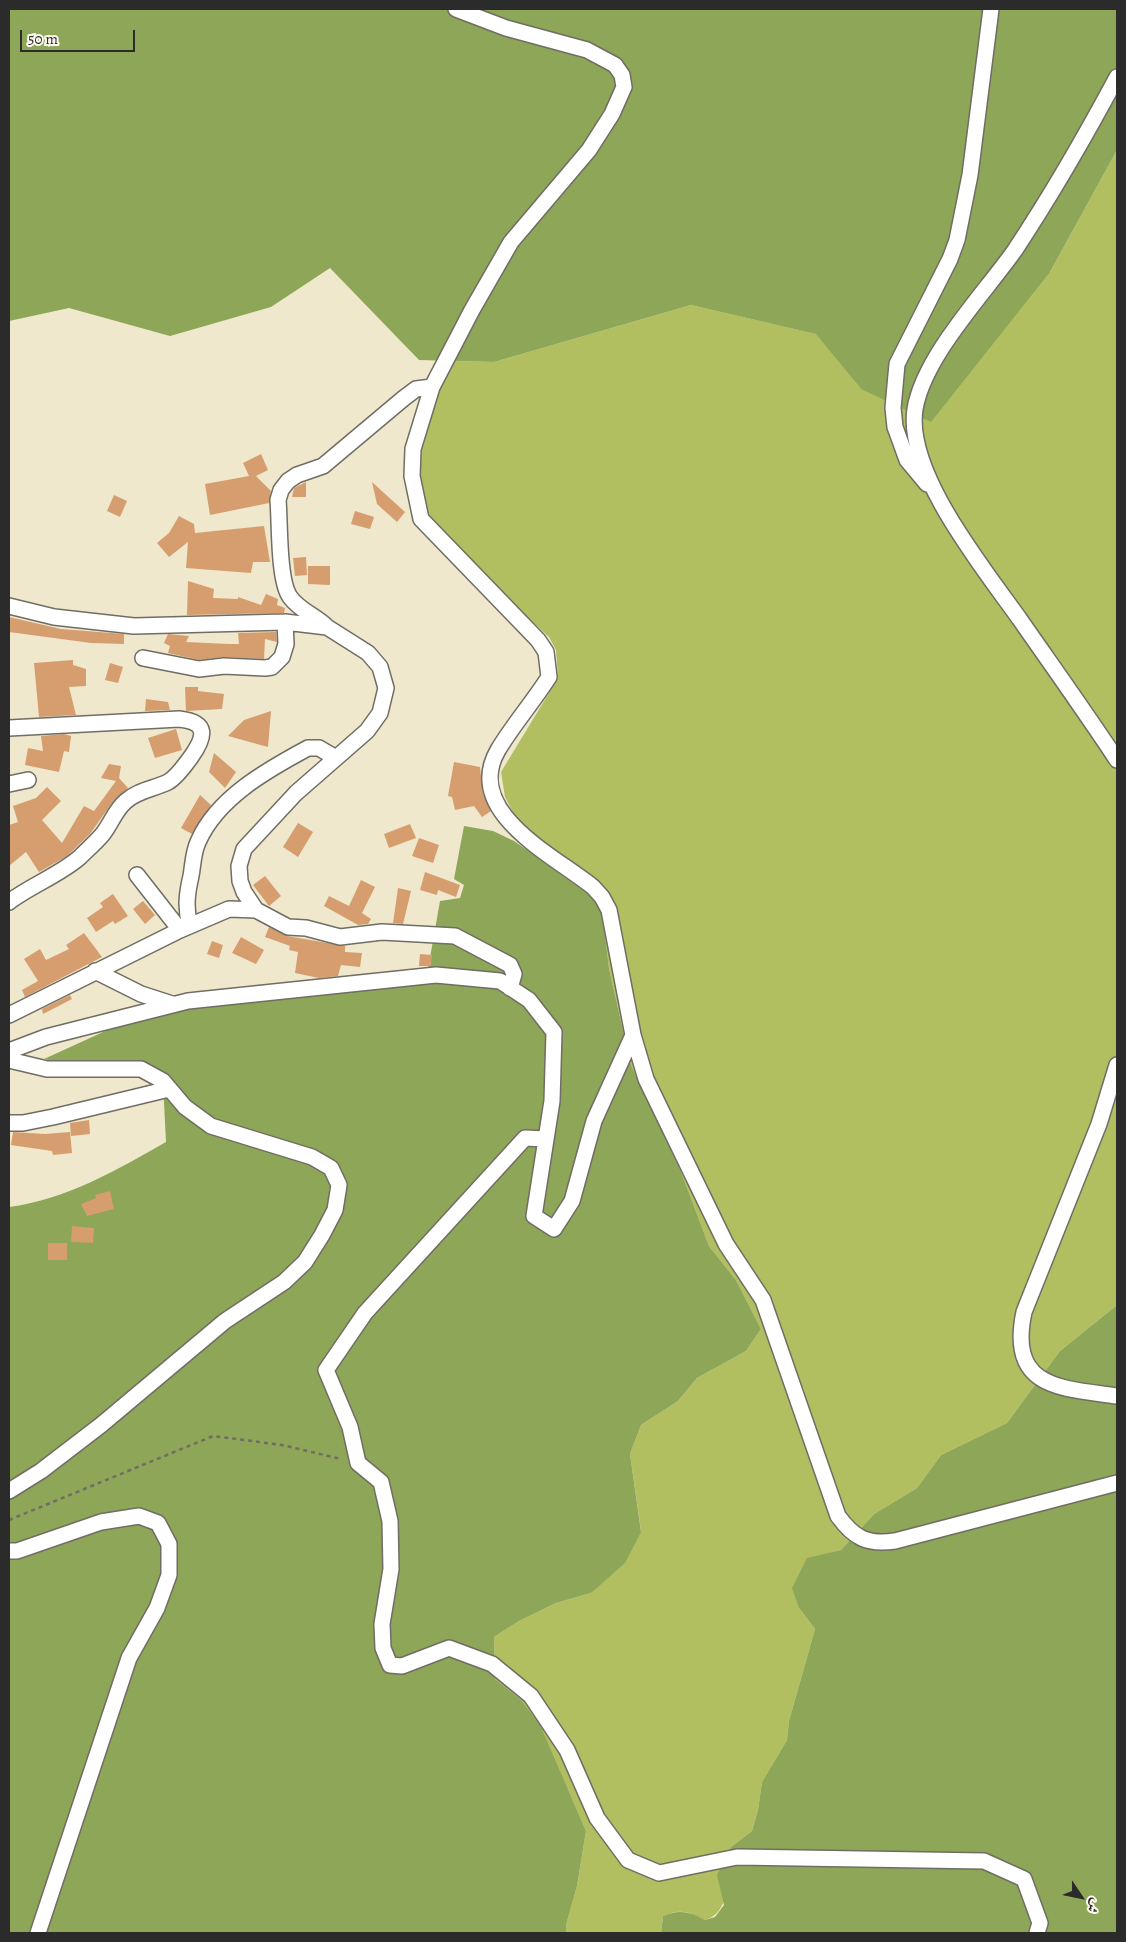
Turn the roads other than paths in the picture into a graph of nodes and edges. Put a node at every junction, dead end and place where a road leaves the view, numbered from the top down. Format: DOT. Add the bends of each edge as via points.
graph roads {
  1 [pos="456,9"];
  2 [pos="991,9"];
  3 [pos="1117,77"];
  4 [pos="432,386"];
  5 [pos="940,501"];
  6 [pos="9,606"];
  7 [pos="285,622"];
  8 [pos="327,627"];
  9 [pos="143,658"];
  10 [pos="9,728"];
  11 [pos="336,758"];
  12 [pos="1117,760"];
  13 [pos="28,780"];
  14 [pos="9,784"];
  15 [pos="137,875"];
  16 [pos="9,902"];
  17 [pos="256,910"];
  18 [pos="185,927"];
  19 [pos="95,971"];
  20 [pos="510,988"];
  21 [pos="173,1004"];
  22 [pos="9,1015"];
  23 [pos="633,1035"];
  24 [pos="9,1051"];
  25 [pos="9,1060"];
  26 [pos="1117,1065"];
  27 [pos="169,1089"];
  28 [pos="9,1123"];
  29 [pos="546,1139"];
  30 [pos="1117,1396"];
  31 [pos="1117,1483"];
  32 [pos="9,1491"];
  33 [pos="9,1551"];
  34 [pos="38,1933"];
  35 [pos="1037,1933"];
  1 -- 4 [label="street" via="506,28 601,56 622,75 624,87 612,114 589,150 511,242"];
  2 -- 5 [label="street" via="970,175 957,240 897,364 894,408 900,445 907,460"];
  3 -- 5 [label="street" via="1030,227 949,340 920,392 915,412 916,439 928,477"];
  4 -- 8 [label="street" via="410,393 323,466 297,475 281,490 282,570 287,591 298,605"];
  4 -- 23 [label="street" via="412,449 412,476 421,520 546,652 549,677 498,750 493,764 491,786 494,798 515,830 574,872 602,897 609,910"];
  5 -- 12 [label="street"];
  6 -- 7 [label="street" via="54,618 134,626"];
  7 -- 8 [label="street"];
  7 -- 9 [label="street" via="286,644 282,658 265,668 224,666 199,669"];
  8 -- 11 [label="street" via="368,653 380,667 386,688 380,713 367,731"];
  10 -- 16 [label="street" via="179,719 199,724 202,731 195,751 174,777 127,800 102,835 78,858"];
  11 -- 17 [label="street" via="244,848 239,860 240,881"];
  11 -- 18 [label="street" via="319,748 308,748 243,789 210,822 194,855"];
  13 -- 14 [label="street"];
  15 -- 18 [label="street"];
  17 -- 18 [label="street" via="230,909"];
  17 -- 20 [label="street" via="288,927 340,937 376,932 455,936 510,965 514,974"];
  18 -- 19 [label="street"];
  19 -- 21 [label="street" via="141,994"];
  19 -- 22 [label="street"];
  20 -- 21 [label="street" via="500,981 436,975"];
  20 -- 29 [label="street" via="529,1000 554,1032 552,1101"];
  21 -- 24 [label="street" via="46,1037"];
  23 -- 29 [label="street" via="594,1122 572,1201 554,1229 534,1216"];
  23 -- 31 [label="street" via="646,1079 726,1244 763,1300 838,1516 848,1530 862,1539 879,1543 895,1541"];
  25 -- 27 [label="street" via="48,1069 141,1069"];
  26 -- 30 [label="street" via="1099,1124 1024,1312 1020,1344 1022,1356 1029,1367 1054,1385"];
  27 -- 28 [label="street" via="53,1117"];
  27 -- 32 [label="street" via="185,1108 211,1126 289,1148 330,1168 339,1185 335,1210 305,1262 284,1282 225,1321 100,1425 41,1471"];
  29 -- 35 [label="street" via="525,1138 365,1313 326,1370 350,1427 358,1463 381,1482 390,1521 391,1569 382,1624 383,1648 390,1665 402,1666 449,1648 492,1664 531,1696 567,1750 597,1818 628,1860 659,1873 737,1857 984,1861 1024,1879 1040,1923"];
  33 -- 34 [label="street" via="101,1522 139,1516 158,1523 169,1544 169,1576 157,1608 128,1658"];
}
